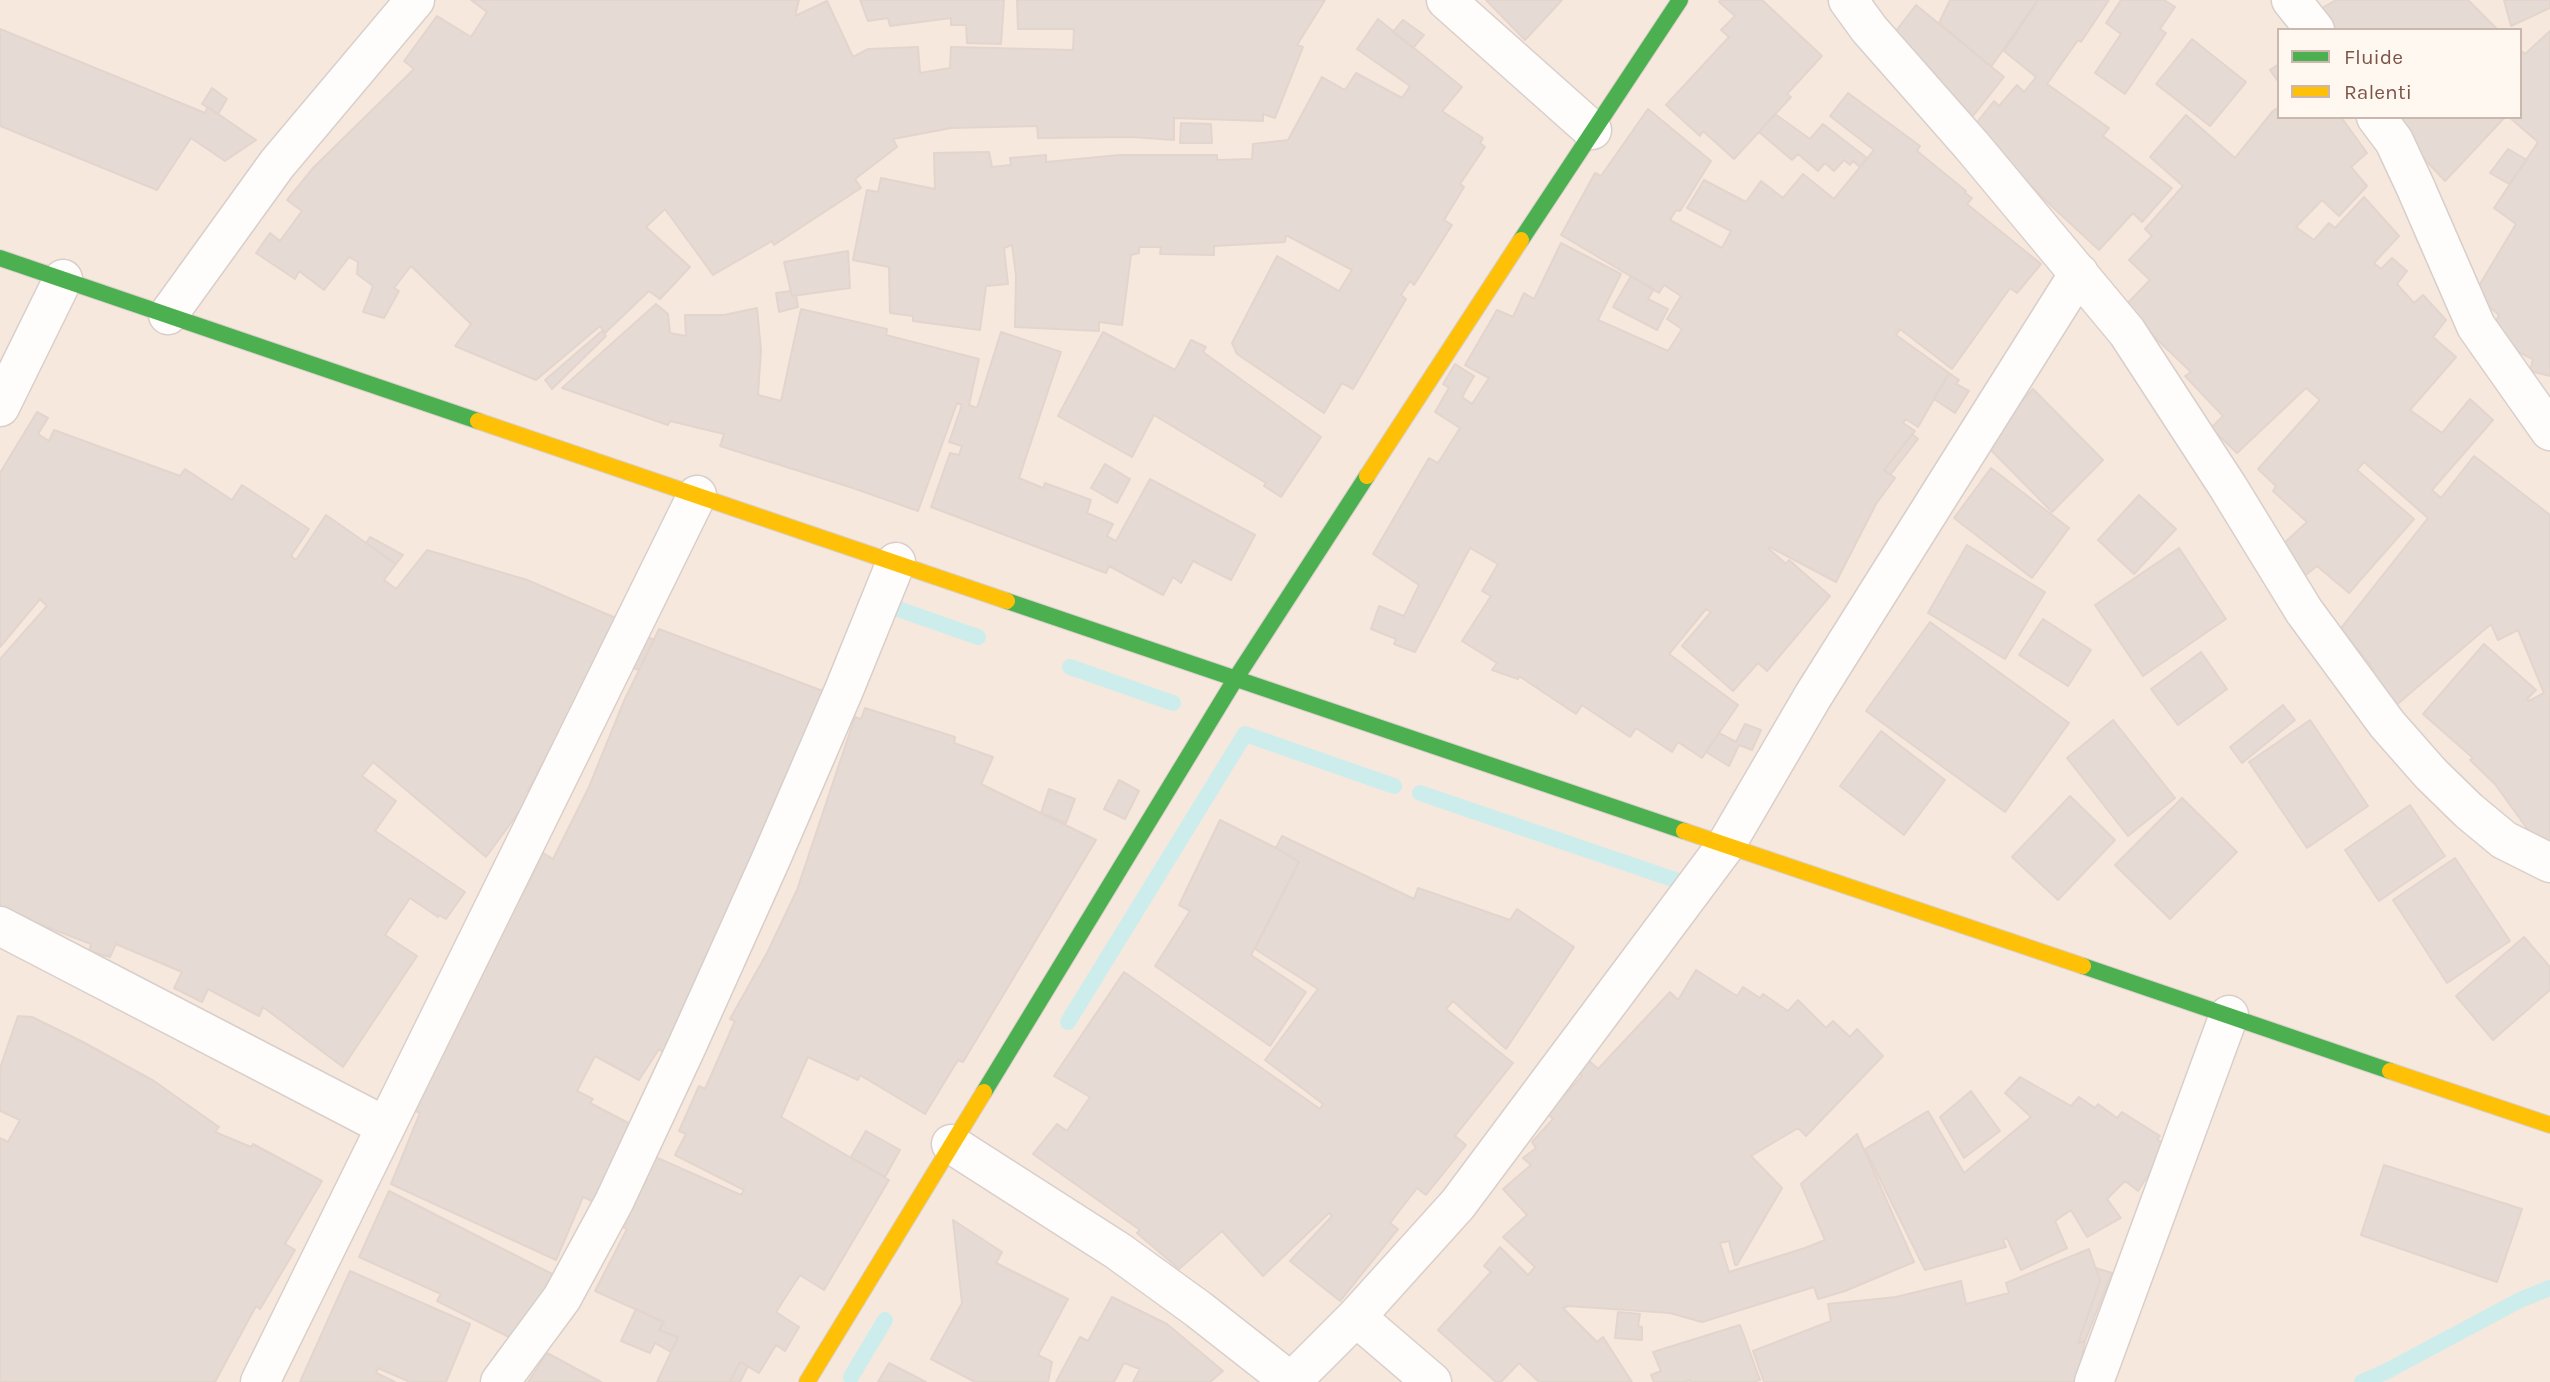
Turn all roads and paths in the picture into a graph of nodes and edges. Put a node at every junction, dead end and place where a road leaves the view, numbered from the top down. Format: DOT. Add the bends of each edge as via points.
graph roads {
  1 [pos="415,0"];
  2 [pos="1446,0"];
  3 [pos="1680,0"];
  4 [pos="1849,0"];
  5 [pos="2291,0"];
  6 [pos="2313,28"];
  7 [pos="2378,119"];
  8 [pos="1592,130"];
  9 [pos="0,258"];
  10 [pos="2079,273"];
  11 [pos="63,279"];
  12 [pos="168,315"];
  13 [pos="0,407"];
  14 [pos="2550,431"];
  15 [pos="696,495"];
  16 [pos="896,562"];
  17 [pos="1236,678"];
  18 [pos="1726,845"];
  19 [pos="2550,863"];
  20 [pos="0,926"];
  21 [pos="2229,1015"];
  22 [pos="2550,1125"];
  23 [pos="385,1126"];
  24 [pos="951,1144"];
  25 [pos="1356,1317"];
  26 [pos="260,1382"];
  27 [pos="500,1382"];
  28 [pos="807,1382"];
  29 [pos="1291,1382"];
  30 [pos="1432,1382"];
  31 [pos="2094,1382"];
  1 -- 12 [label="street" via="277,164"];
  2 -- 8 [label="street"];
  3 -- 8 [label="street"];
  4 -- 10 [label="street"];
  5 -- 6 [label="street"];
  7 -- 14 [label="street" via="2394,141 2476,326"];
  8 -- 17 [label="street"];
  9 -- 11 [label="street"];
  10 -- 18 [label="street" via="1813,696"];
  10 -- 19 [label="street" via="2127,332 2304,611 2388,724 2469,811 2504,840"];
  11 -- 12 [label="street"];
  11 -- 13 [label="street"];
  12 -- 15 [label="street"];
  15 -- 16 [label="street"];
  15 -- 23 [label="street"];
  16 -- 17 [label="street"];
  16 -- 27 [label="street" via="771,859 614,1202 562,1298"];
  17 -- 18 [label="street"];
  17 -- 24 [label="street"];
  18 -- 21 [label="street"];
  18 -- 25 [label="street" via="1458,1204"];
  20 -- 23 [label="street"];
  21 -- 22 [label="street"];
  21 -- 31 [label="street"];
  23 -- 26 [label="street"];
  24 -- 28 [label="street"];
  24 -- 29 [label="street" via="1118,1251"];
  25 -- 29 [label="street"];
  25 -- 30 [label="street"];
}
